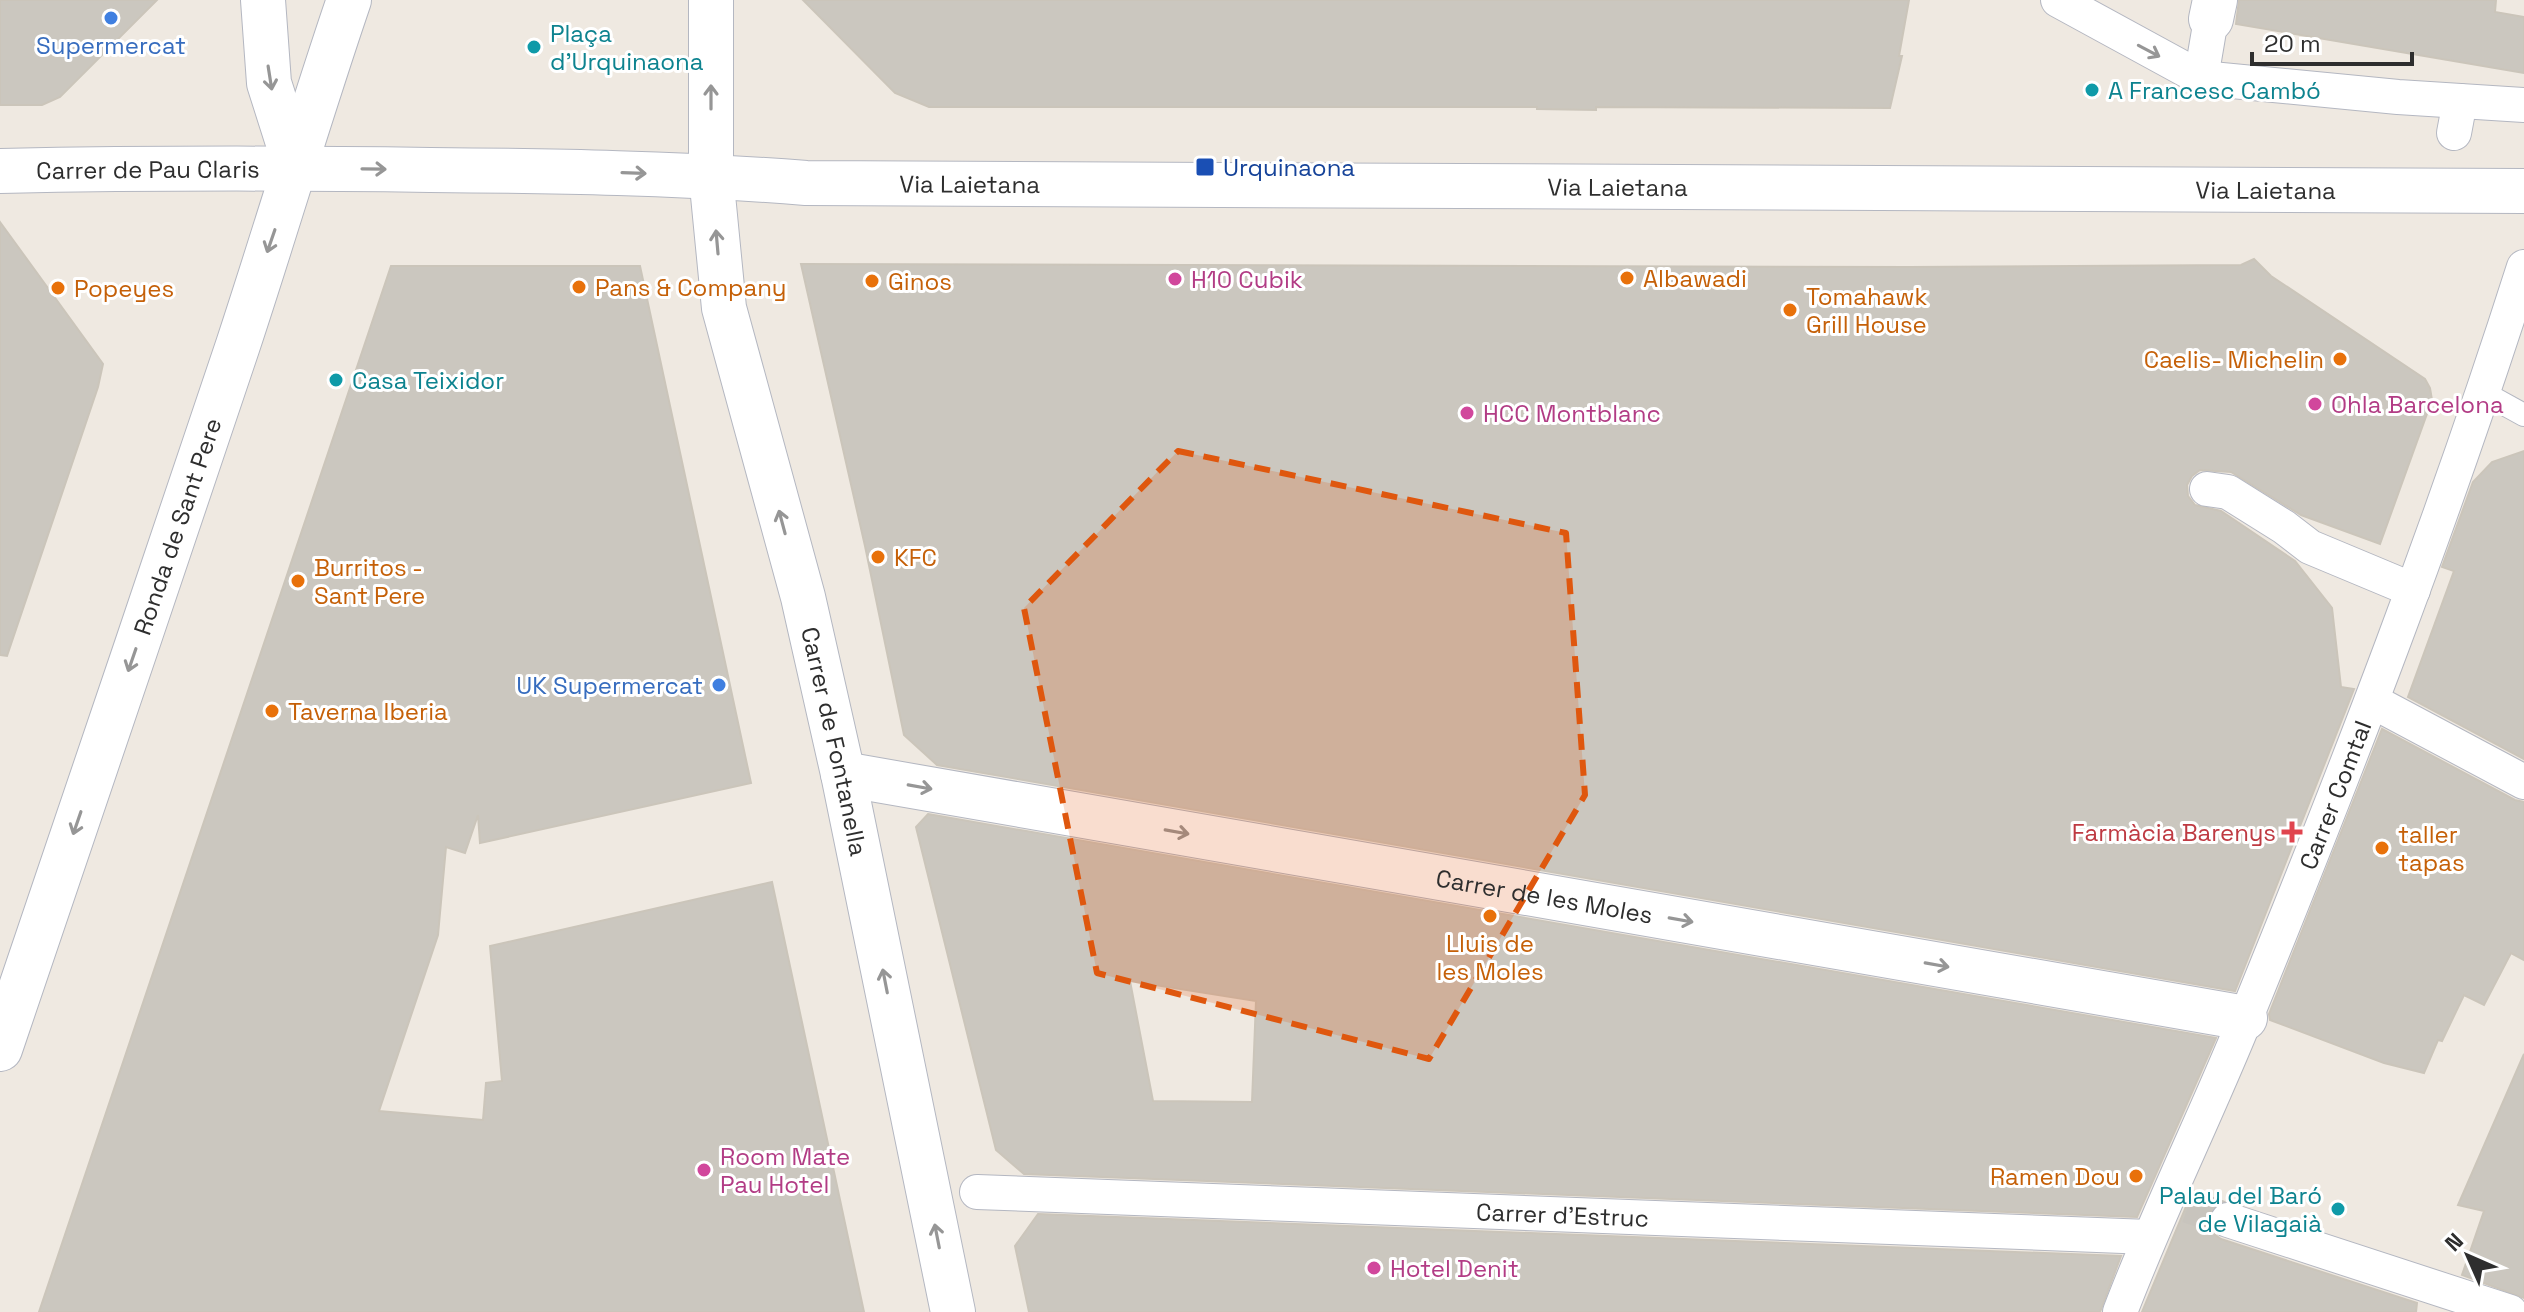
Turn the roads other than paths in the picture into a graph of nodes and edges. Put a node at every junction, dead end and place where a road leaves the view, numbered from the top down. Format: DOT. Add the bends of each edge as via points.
graph roads {
  1 [pos="263,0"];
  2 [pos="349,0"];
  3 [pos="711,0"];
  4 [pos="2058,0"];
  5 [pos="2213,10"];
  6 [pos="2201,78"];
  7 [pos="2524,105"];
  8 [pos="296,168"];
  9 [pos="0,171"];
  10 [pos="711,175"];
  11 [pos="2524,191"];
  12 [pos="2524,267"];
  13 [pos="2484,393"];
  14 [pos="2524,415"];
  15 [pos="2207,489"];
  16 [pos="2413,590"];
  17 [pos="2372,701"];
  18 [pos="843,774"];
  19 [pos="2524,782"];
  20 [pos="2245,1018"];
  21 [pos="0,1049"];
  22 [pos="977,1192"];
  23 [pos="2228,1220"];
  24 [pos="2149,1237"];
  25 [pos="953,1312"];
  26 [pos="2120,1312"];
  27 [pos="2510,1312"];
  1 -- 8 [label="main road, one-way" via="269,83"];
  2 -- 8 [label="main road, Ronda de Sant Pere"];
  10 -- 3 [label="main road, one-way"];
  4 -- 6 [label="street, one-way"];
  5 -- 6 [label="street"];
  6 -- 7 [label="street" via="2457,117"];
  8 -- 9 [label="main road, Carrer de Pau Claris"];
  8 -- 10 [label="main road, one-way"];
  8 -- 21 [label="main road, Ronda de Sant Pere, one-way"];
  10 -- 11 [label="main road, Via Laietana" via="806,183"];
  18 -- 10 [label="main road, Carrer de Fontanella, one-way" via="803,597 724,308"];
  12 -- 13 [label="street, Carrer Comtal"];
  13 -- 14 [label="lane"];
  13 -- 16 [label="street, Carrer Comtal"];
  15 -- 16 [label="street" via="2228,492 2310,547"];
  16 -- 17 [label="street, Carrer Comtal"];
  17 -- 19 [label="street"];
  17 -- 20 [label="street, Carrer Comtal"];
  18 -- 20 [label="main road, Carrer de les Moles, one-way"];
  25 -- 18 [label="main road, Carrer de Fontanella, one-way"];
  20 -- 24 [label="street, Carrer Comtal" via="2178,1203"];
  22 -- 24 [label="street, Carrer d'Estruc"];
  23 -- 27 [label="street"];
  24 -- 26 [label="street, Carrer Comtal"];
}
